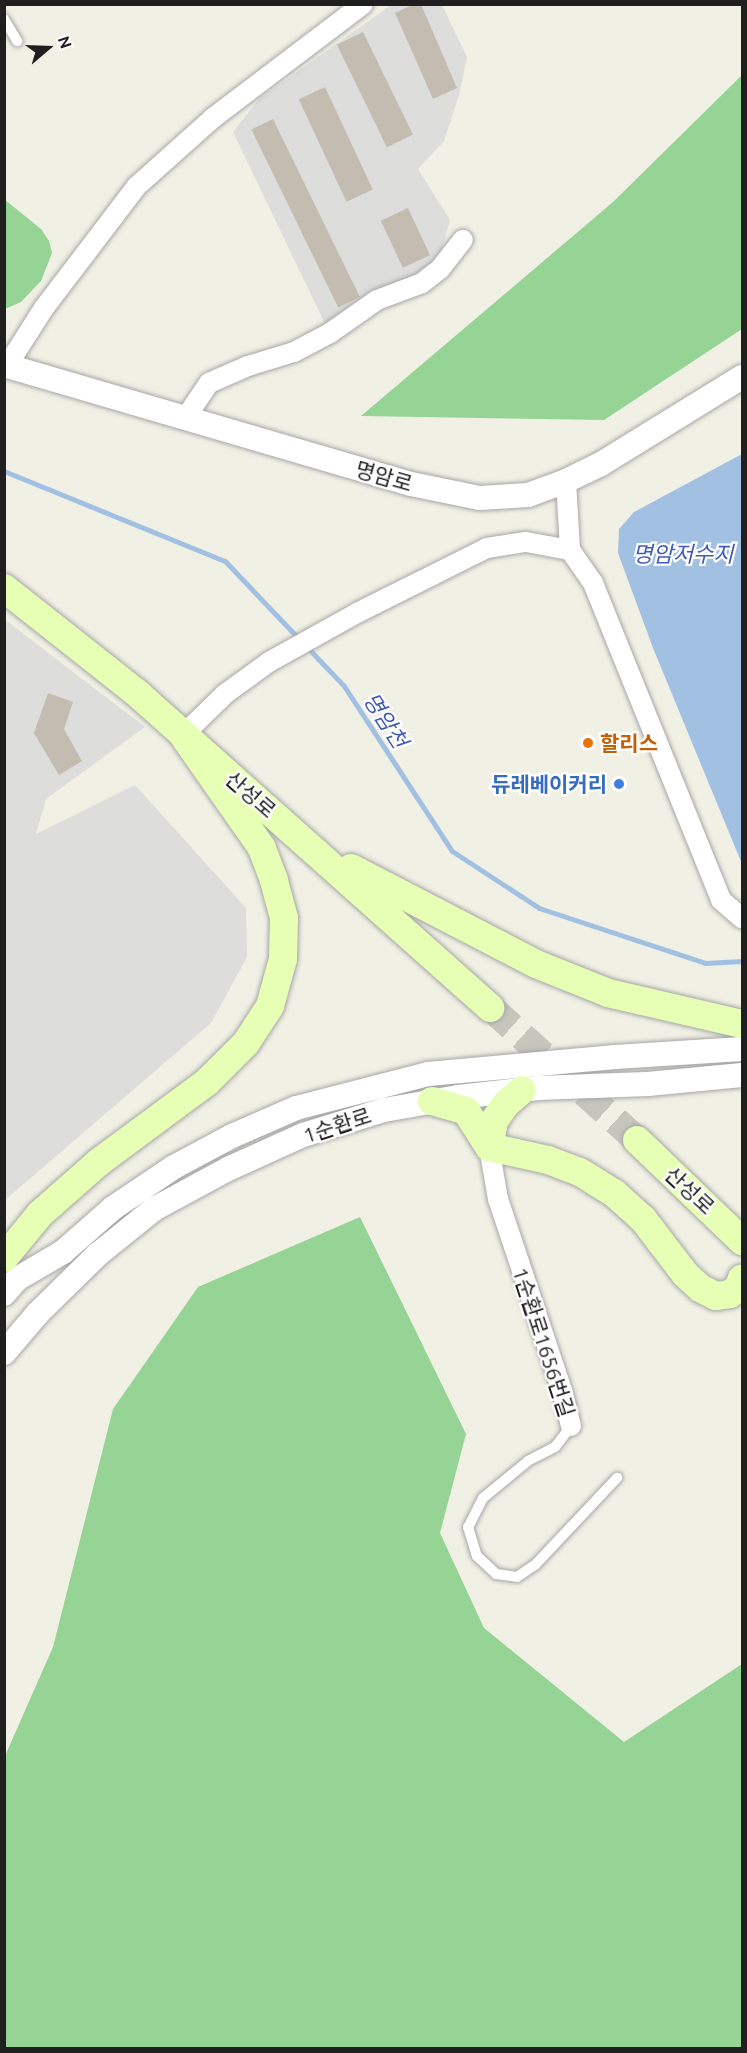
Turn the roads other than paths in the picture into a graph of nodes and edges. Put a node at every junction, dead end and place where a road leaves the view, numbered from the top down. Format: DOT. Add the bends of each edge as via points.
graph roads {
  1 [pos="363,4"];
  2 [pos="4,20"];
  3 [pos="17,42"];
  4 [pos="464,240"];
  5 [pos="6,366"];
  6 [pos="742,377"];
  7 [pos="186,417"];
  8 [pos="567,481"];
  9 [pos="570,550"];
  10 [pos="4,588"];
  11 [pos="183,735"];
  12 [pos="312,847"];
  13 [pos="742,918"];
  14 [pos="491,1008"];
  15 [pos="742,1024"];
  16 [pos="742,1050"];
  17 [pos="742,1075"];
  18 [pos="522,1090"];
  19 [pos="432,1101"];
  20 [pos="637,1140"];
  21 [pos="489,1147"];
  22 [pos="720,1219"];
  23 [pos="742,1241"];
  24 [pos="4,1258"];
  25 [pos="742,1262"];
  26 [pos="742,1278"];
  27 [pos="4,1294"];
  28 [pos="4,1353"];
  29 [pos="571,1426"];
  30 [pos="617,1478"];
  1 -- 5 [label="street, 명암로" via="213,118 137,186 44,308"];
  2 -- 3 [label="lane"];
  4 -- 7 [label="street" via="440,269 422,283 377,300 330,333 294,352 209,383"];
  5 -- 7 [label="street, 명암로"];
  6 -- 8 [label="street, 명암로"];
  7 -- 8 [label="street, 명암로" via="411,484 480,498 528,495"];
  8 -- 9 [label="street"];
  9 -- 11 [label="street" via="526,542 487,548 269,662 225,694"];
  9 -- 13 [label="street" via="593,583 721,900"];
  10 -- 11 [label="main road, 산성로" via="138,694"];
  11 -- 12 [label="main road, 산성로"];
  11 -- 24 [label="main road" via="262,848 274,880 284,918 283,959 270,1006 246,1044 207,1082 99,1162 40,1214"];
  12 -- 14 [label="main road, 산성로"];
  12 -- 15 [label="main road" via="536,964 608,993"];
  16 -- 27 [label="street, 1순환로" via="428,1074 296,1108 174,1167 113,1208 63,1252 17,1280"];
  17 -- 18 [label="street, 1순환로"];
  18 -- 19 [label="street, 1순환로"];
  18 -- 21 [label="main road" via="494,1121"];
  19 -- 21 [label="main road" via="466,1111"];
  19 -- 28 [label="street, 1순환로" via="384,1110 303,1135 228,1168 154,1209 97,1255"];
  20 -- 22 [label="main road, 산성로"];
  21 -- 26 [label="main road" via="548,1160 614,1193 643,1218 685,1274 716,1296 730,1294"];
  21 -- 29 [label="street, 1순환로1656번길" via="498,1199"];
  22 -- 23 [label="main road, 산성로"];
  22 -- 25 [label="main road"];
  29 -- 30 [label="lane, 1순환로1656번길" via="555,1447 528,1461 483,1498 468,1527 477,1556 496,1574 517,1577 535,1564"];
}
